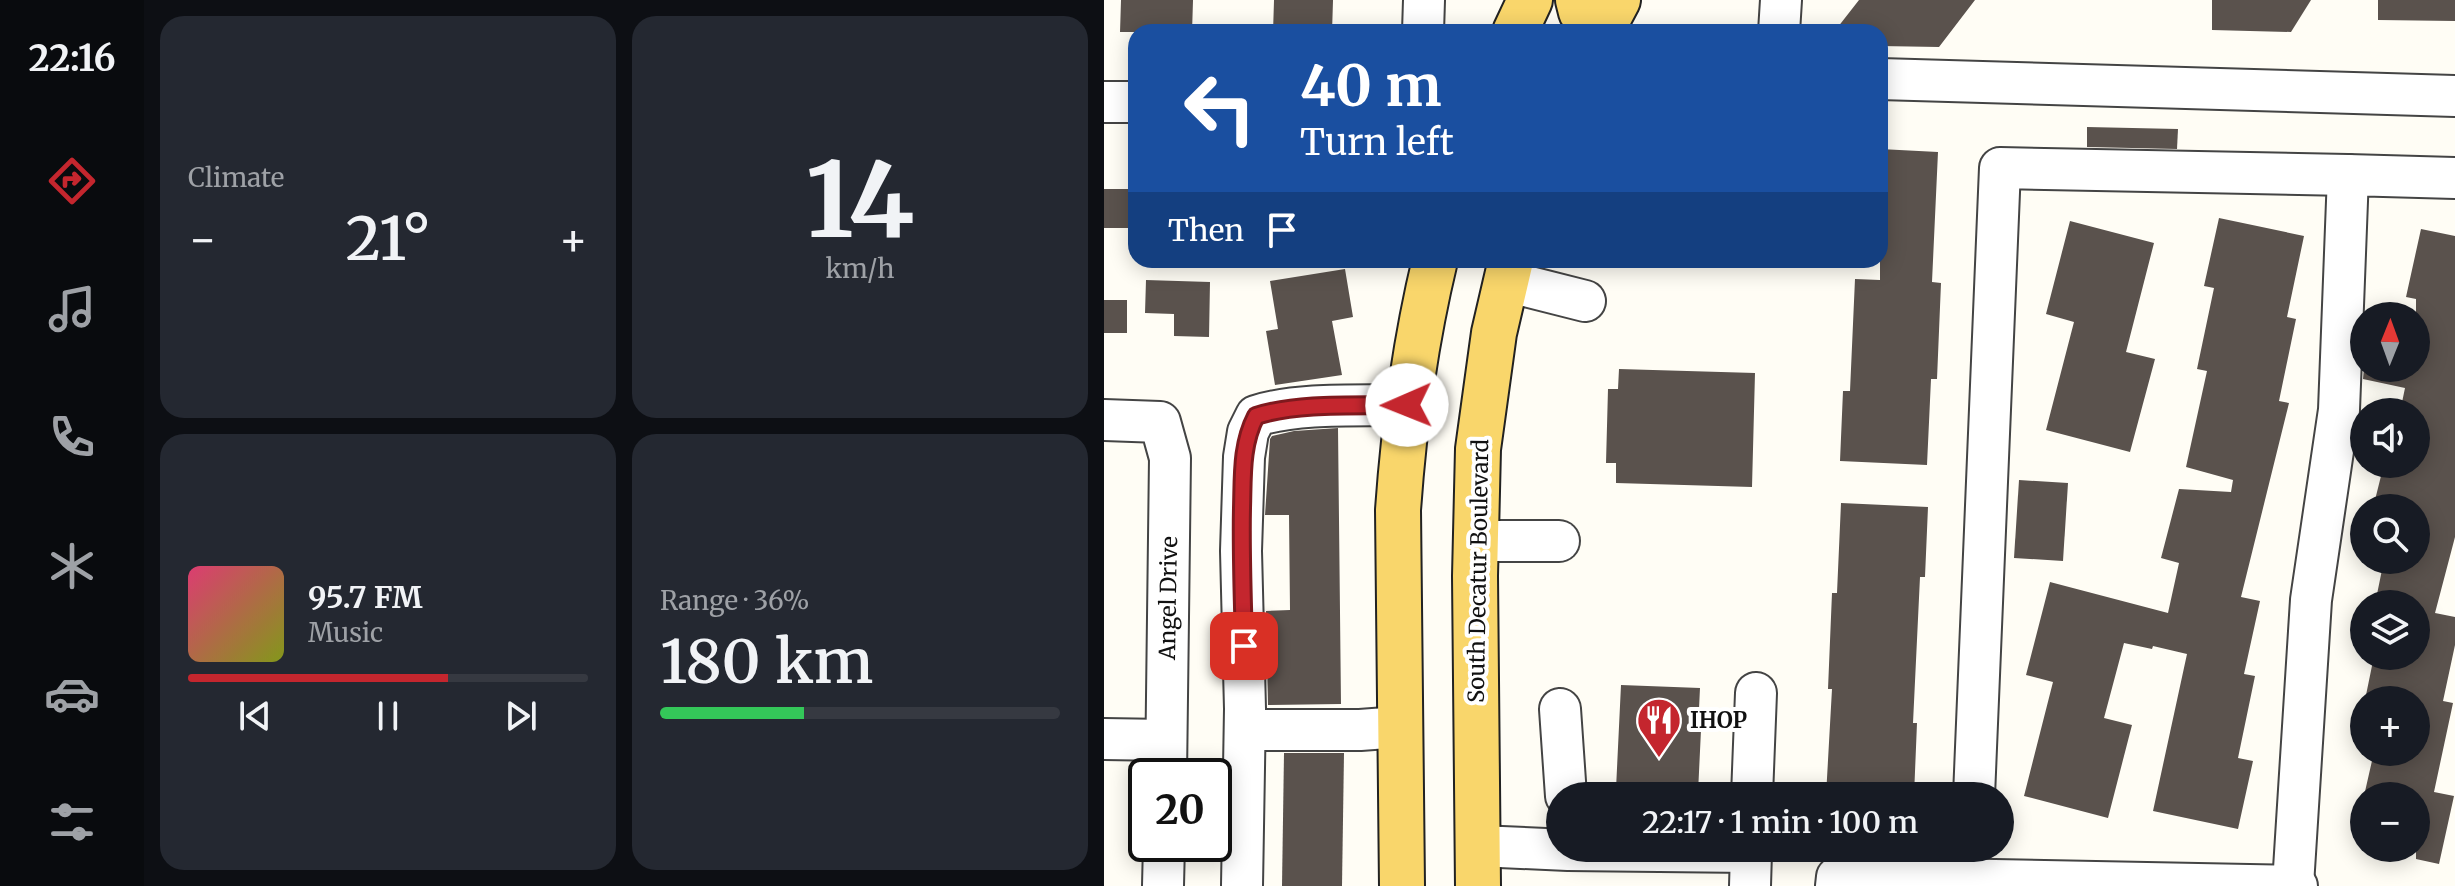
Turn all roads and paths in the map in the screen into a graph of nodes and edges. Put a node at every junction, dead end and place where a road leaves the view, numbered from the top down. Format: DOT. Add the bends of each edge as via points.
graph roads {
  1 [pos="1424,0"];
  2 [pos="1530,0"];
  3 [pos="1578,0"];
  4 [pos="1618,0"];
  5 [pos="1781,0"];
  6 [pos="1423,24"];
  7 [pos="1519,24"];
  8 [pos="1592,24"];
  9 [pos="1604,24"];
  10 [pos="1780,24"];
  11 [pos="1888,79"];
  12 [pos="2455,96"];
  13 [pos="1104,102"];
  14 [pos="1128,102"];
  15 [pos="2348,175"];
  16 [pos="2455,178"];
  17 [pos="1433,268"];
  18 [pos="1509,270"];
  19 [pos="1585,301"];
  20 [pos="1407,405"];
  21 [pos="1104,420"];
  22 [pos="1475,541"];
  23 [pos="1559,541"];
  24 [pos="1756,693"];
  25 [pos="1560,709"];
  26 [pos="1400,727"];
  27 [pos="1245,730"];
  28 [pos="1104,739"];
  29 [pos="1166,758"];
  30 [pos="1565,782"];
  31 [pos="1753,782"];
  32 [pos="1975,782"];
  33 [pos="1164,862"];
  34 [pos="1549,862"];
  35 [pos="1972,864"];
  36 [pos="1478,866"];
  37 [pos="1406,874"];
  38 [pos="1163,886"];
  39 [pos="1242,886"];
  40 [pos="1836,886"];
  41 [pos="2295,886"];
  1 -- 6 [label="street"];
  2 -- 7 [label="main road"];
  3 -- 8 [label="main road"];
  4 -- 9 [label="main road"];
  5 -- 10 [label="street"];
  11 -- 12 [label="street"];
  13 -- 14 [label="street"];
  15 -- 16 [label="street"];
  15 -- 32 [label="street" via="2000,168"];
  15 -- 41 [label="street" via="2339,410 2311,600"];
  17 -- 20 [label="main road"];
  18 -- 19 [label="street"];
  18 -- 22 [label="main road, South Decatur Boulevard" via="1483,406"];
  20 -- 26 [label="main road" via="1398,510"];
  20 -- 27 [label="street" via="1269,412 1256,416 1248,432 1241,551"];
  21 -- 29 [label="street, Angel Drive" via="1160,422 1170,458"];
  22 -- 23 [label="street"];
  22 -- 36 [label="main road, South Decatur Boulevard"];
  24 -- 31 [label="street"];
  25 -- 30 [label="street"];
  26 -- 27 [label="street"];
  26 -- 37 [label="main road"];
  27 -- 39 [label="street"];
  28 -- 29 [label="street"];
  33 -- 38 [label="street"];
  34 -- 36 [label="street"];
  35 -- 40 [label="street" via="1837,877"];
  35 -- 41 [label="street"];
}
